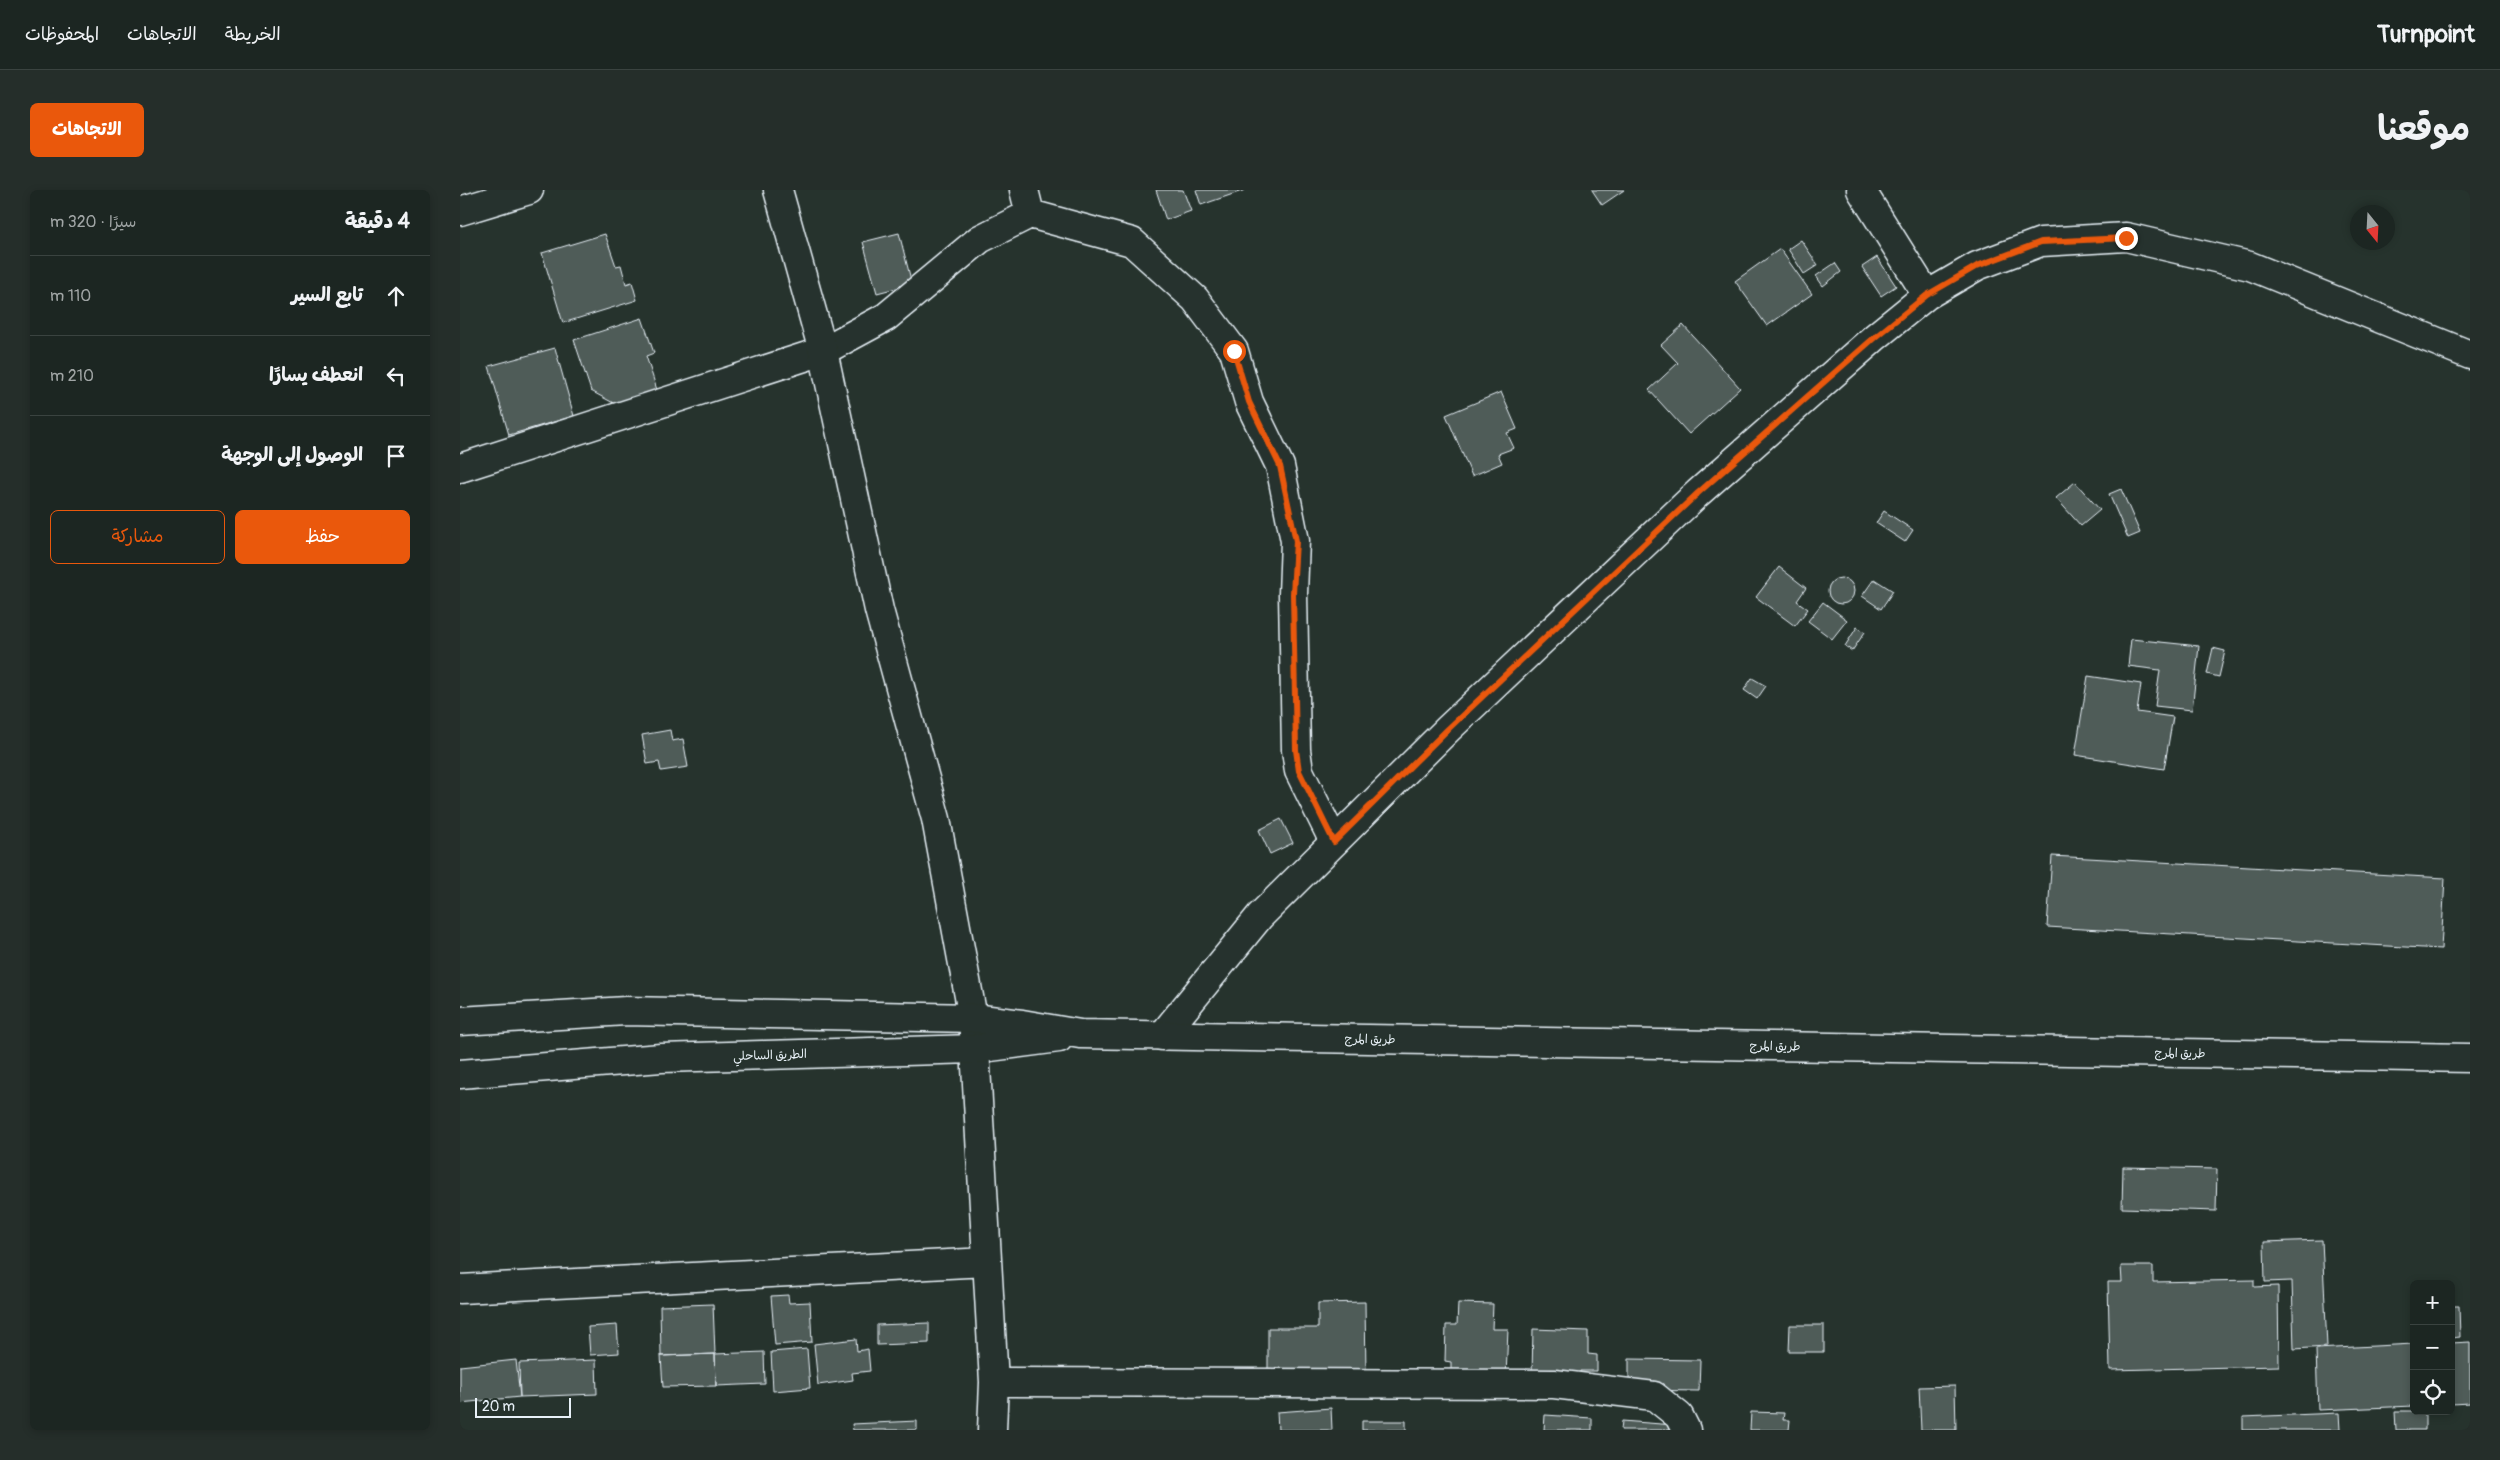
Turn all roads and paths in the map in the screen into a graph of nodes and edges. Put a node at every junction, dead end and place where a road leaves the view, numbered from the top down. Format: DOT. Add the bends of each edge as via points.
graph roads {
  1 [pos="529,190"];
  2 [pos="778,190"];
  3 [pos="1861,190"];
  4 [pos="1027,202"];
  5 [pos="460,211"];
  6 [pos="1927,295"];
  7 [pos="823,351"];
  8 [pos="2470,355"];
  9 [pos="460,468"];
  10 [pos="1334,842"];
  11 [pos="973,1018"];
  12 [pos="460,1020"];
  13 [pos="1080,1034"];
  14 [pos="1162,1036"];
  15 [pos="975,1049"];
  16 [pos="2470,1058"];
  17 [pos="460,1074"];
  18 [pos="987,1262"];
  19 [pos="460,1289"];
  20 [pos="994,1382"];
  21 [pos="992,1430"];
  22 [pos="1686,1430"];
  1 -- 5 [label="main road"];
  2 -- 7 [label="main road"];
  3 -- 6 [label="main road"];
  4 -- 7 [label="main road" via="886,317"];
  4 -- 10 [label="main road" via="1132,242 1195,299 1234,351 1249,402 1280,466 1287,496 1296,541 1293,594 1296,750 1299,771"];
  6 -- 8 [label="main road" via="1977,266 2041,242 2126,238 2250,266"];
  6 -- 10 [label="main road" via="1698,493 1448,729"];
  7 -- 9 [label="main road"];
  7 -- 11 [label="main road" via="879,610 936,819"];
  10 -- 14 [label="main road" via="1260,916"];
  11 -- 12 [label="main road" via="626,1011"];
  11 -- 13 [label="main road"];
  11 -- 15 [label="main road"];
  13 -- 14 [label="main road, طريق المرج"];
  13 -- 15 [label="main road, الطريق الساحلي"];
  14 -- 16 [label="main road, طريق المرج"];
  15 -- 17 [label="main road, الطريق الساحلي" via="661,1058"];
  15 -- 18 [label="main road"];
  18 -- 19 [label="main road"];
  18 -- 20 [label="main road"];
  20 -- 21 [label="main road"];
  20 -- 22 [label="main road" via="1554,1384 1654,1396 1679,1416"];
}
